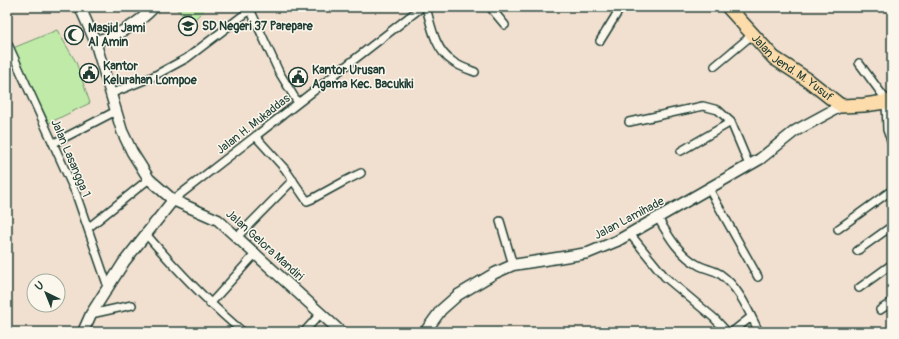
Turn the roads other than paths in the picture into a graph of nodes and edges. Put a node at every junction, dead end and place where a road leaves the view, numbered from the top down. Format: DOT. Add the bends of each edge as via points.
graph roads {
  1 [pos="80,7"];
  2 [pos="422,7"];
  3 [pos="426,7"];
  4 [pos="490,7"];
  5 [pos="621,7"];
  6 [pos="728,7"];
  7 [pos="251,8"];
  8 [pos="149,9"];
  9 [pos="505,25"];
  10 [pos="752,35"];
  11 [pos="95,41"];
  12 [pos="600,41"];
  13 [pos="7,42"];
  14 [pos="859,63"];
  15 [pos="715,66"];
  16 [pos="475,72"];
  17 [pos="110,94"];
  18 [pos="888,101"];
  19 [pos="298,103"];
  20 [pos="841,106"];
  21 [pos="116,111"];
  22 [pos="629,122"];
  23 [pos="731,122"];
  24 [pos="256,137"];
  25 [pos="54,143"];
  26 [pos="892,143"];
  27 [pos="681,151"];
  28 [pos="749,165"];
  29 [pos="361,173"];
  30 [pos="149,179"];
  31 [pos="293,180"];
  32 [pos="709,189"];
  33 [pos="892,190"];
  34 [pos="173,200"];
  35 [pos="658,218"];
  36 [pos="500,221"];
  37 [pos="892,226"];
  38 [pos="88,228"];
  39 [pos="838,229"];
  40 [pos="146,233"];
  41 [pos="630,234"];
  42 [pos="238,236"];
  43 [pos="857,251"];
  44 [pos="256,253"];
  45 [pos="892,264"];
  46 [pos="513,265"];
  47 [pos="758,277"];
  48 [pos="108,287"];
  49 [pos="859,288"];
  50 [pos="892,302"];
  51 [pos="210,304"];
  52 [pos="132,305"];
  53 [pos="880,310"];
  54 [pos="92,314"];
  55 [pos="321,314"];
  56 [pos="751,316"];
  57 [pos="83,332"];
  58 [pos="244,332"];
  59 [pos="304,332"];
  60 [pos="341,332"];
  61 [pos="425,332"];
  62 [pos="727,332"];
  63 [pos="732,332"];
  64 [pos="759,332"];
  1 -- 11 [label="street, Jalan Gelora Mandiri"];
  2 -- 19 [label="street, Jalan H. Mukaddas"];
  3 -- 16 [label="street" via="435,37 445,54 451,61"];
  4 -- 9 [label="street"];
  5 -- 12 [label="street"];
  6 -- 10 [label="highway, Jalan Jend. M. Yusuf"];
  7 -- 17 [label="street" via="187,58 152,77"];
  7 -- 19 [label="street" via="261,38 278,72"];
  8 -- 11 [label="street" via="125,31"];
  10 -- 15 [label="street"];
  10 -- 20 [label="highway, Jalan Jend. M. Yusuf" via="774,58"];
  11 -- 17 [label="street, Jalan Gelora Mandiri"];
  13 -- 25 [label="street, Jalan Lasangga 1"];
  14 -- 18 [label="street"];
  17 -- 21 [label="street, Jalan Gelora Mandiri"];
  18 -- 20 [label="highway, Jalan Jend. M. Yusuf"];
  18 -- 26 [label="street" via="887,130"];
  19 -- 24 [label="street, Jalan H. Mukaddas"];
  20 -- 28 [label="street, Jalan Lamihade" via="795,131"];
  21 -- 25 [label="street"];
  21 -- 30 [label="street, Jalan Gelora Mandiri" via="132,152"];
  22 -- 23 [label="street" via="703,106 718,110"];
  23 -- 27 [label="street"];
  23 -- 28 [label="street"];
  24 -- 31 [label="street"];
  24 -- 34 [label="street, Jalan H. Mukaddas"];
  25 -- 38 [label="street, Jalan Lasangga 1"];
  28 -- 32 [label="street, Jalan Lamihade"];
  29 -- 31 [label="street" via="309,201 305,200"];
  30 -- 34 [label="street, Jalan Gelora Mandiri"];
  30 -- 38 [label="street"];
  31 -- 42 [label="street"];
  32 -- 35 [label="street, Jalan Lamihade"];
  32 -- 47 [label="street"];
  33 -- 39 [label="street"];
  34 -- 40 [label="street"];
  34 -- 42 [label="street, Jalan Gelora Mandiri" via="206,213"];
  35 -- 41 [label="street, Jalan Lamihade"];
  35 -- 56 [label="street" via="682,253 699,265 719,273 743,301"];
  36 -- 46 [label="street"];
  37 -- 43 [label="street"];
  38 -- 48 [label="street, Jalan Lasangga 1"];
  40 -- 48 [label="street"];
  40 -- 51 [label="street"];
  41 -- 46 [label="street, Jalan Lamihade" via="588,254"];
  41 -- 62 [label="street" via="665,277"];
  42 -- 44 [label="street, Jalan Gelora Mandiri"];
  44 -- 51 [label="street"];
  44 -- 55 [label="street, Jalan Gelora Mandiri"];
  45 -- 49 [label="street"];
  46 -- 61 [label="street, Jalan Lamihade" via="458,295 441,310"];
  48 -- 54 [label="street"];
  50 -- 53 [label="street"];
  51 -- 58 [label="street"];
  52 -- 54 [label="street"];
  54 -- 57 [label="street"];
  55 -- 59 [label="street"];
  55 -- 60 [label="street, Jalan Gelora Mandiri"];
  56 -- 63 [label="street"];
  56 -- 64 [label="street"];
}
